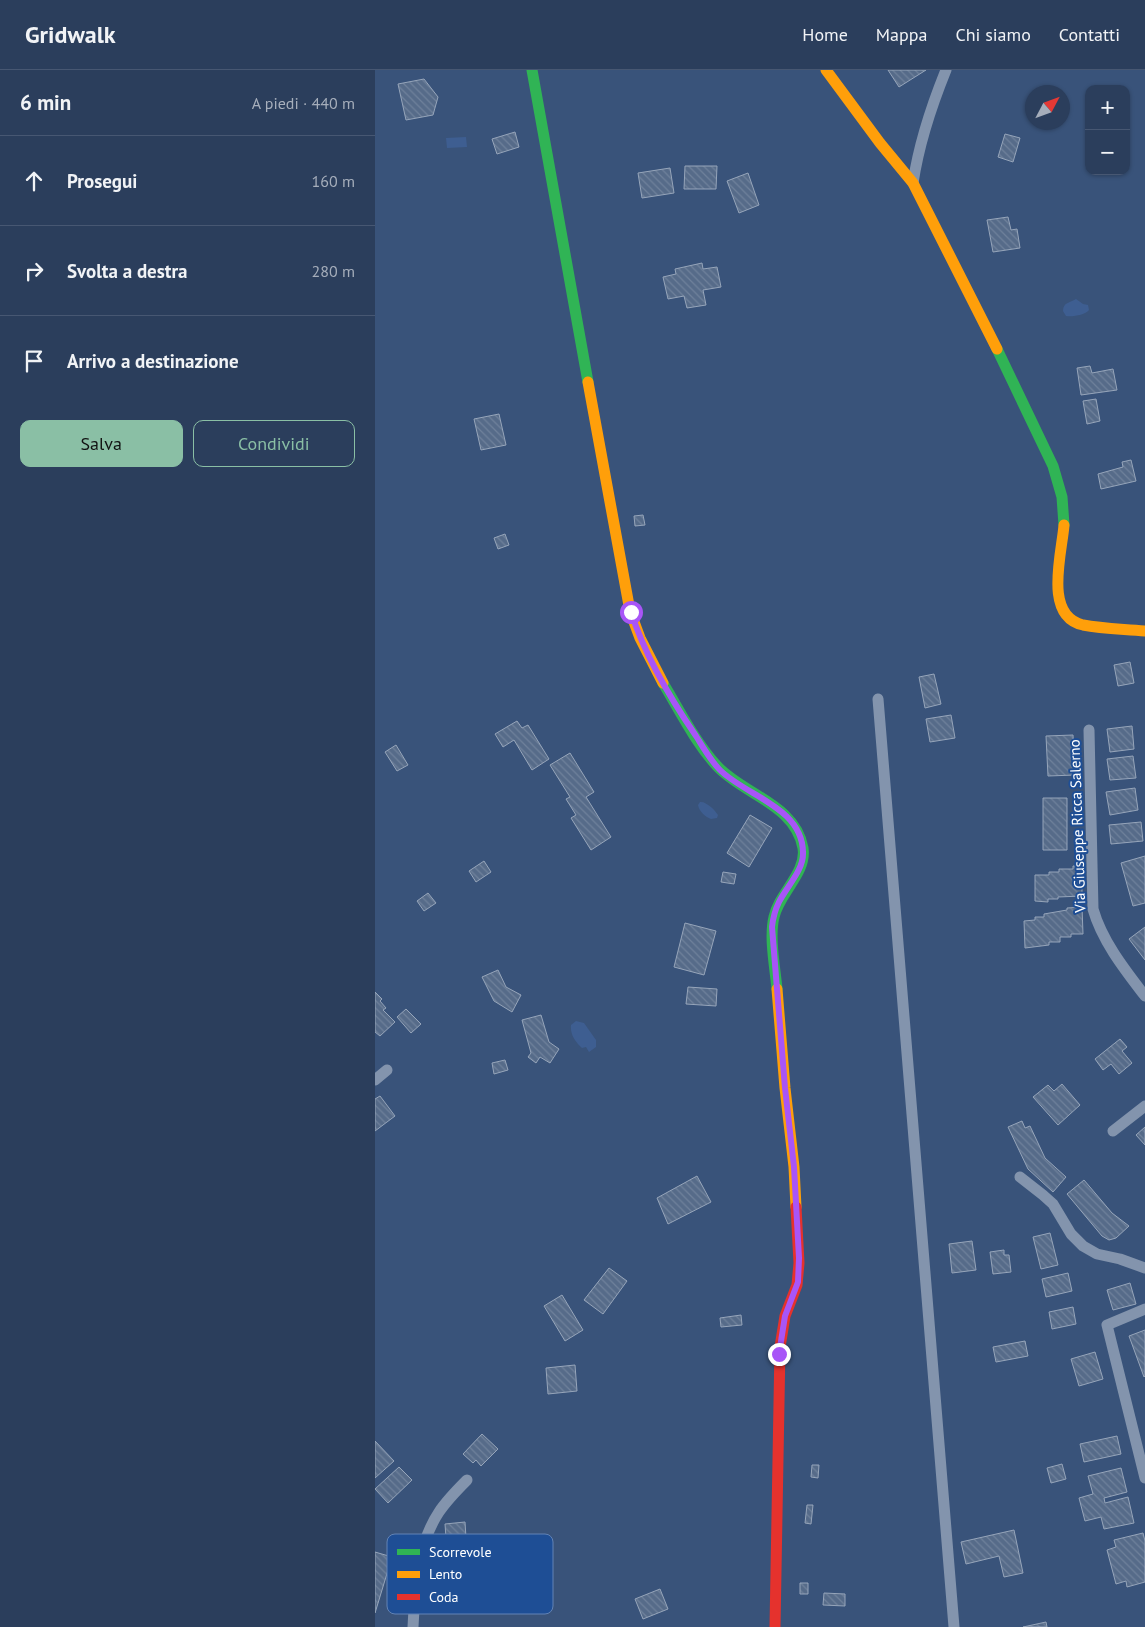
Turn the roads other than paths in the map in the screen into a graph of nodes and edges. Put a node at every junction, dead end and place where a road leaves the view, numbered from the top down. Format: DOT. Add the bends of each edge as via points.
graph roads {
  1 [pos="532,70"];
  2 [pos="826,70"];
  3 [pos="946,70"];
  4 [pos="913,183"];
  5 [pos="1145,632"];
  6 [pos="878,699"];
  7 [pos="1089,730"];
  8 [pos="1145,996"];
  9 [pos="387,1070"];
  10 [pos="375,1080"];
  11 [pos="1145,1106"];
  12 [pos="1113,1131"];
  13 [pos="1020,1177"];
  14 [pos="1145,1268"];
  15 [pos="1145,1309"];
  16 [pos="1142,1452"];
  17 [pos="1145,1478"];
  18 [pos="467,1480"];
  19 [pos="429,1534"];
  20 [pos="414,1614"];
  21 [pos="413,1627"];
  22 [pos="775,1627"];
  23 [pos="954,1627"];
  1 -- 22 [label="street" via="627,597 636,628 653,667 714,763 735,782 783,813 796,829 803,847 801,864 778,904 772,927 794,1167 799,1267 780,1347"];
  2 -- 4 [label="street"];
  3 -- 4 [label="street" via="926,123"];
  4 -- 5 [label="street" via="973,299 1055,473 1063,508 1057,585 1063,611 1073,622 1082,625"];
  6 -- 23 [label="street"];
  7 -- 8 [label="street, Via Giuseppe Ricca Salerno" via="1093,909 1108,943"];
  9 -- 10 [label="street"];
  11 -- 12 [label="street"];
  13 -- 14 [label="street" via="1053,1204 1071,1234 1083,1246 1097,1254"];
  15 -- 16 [label="street" via="1107,1325"];
  16 -- 17 [label="street"];
  18 -- 19 [label="street" via="439,1512"];
  20 -- 21 [label="street"];
}
